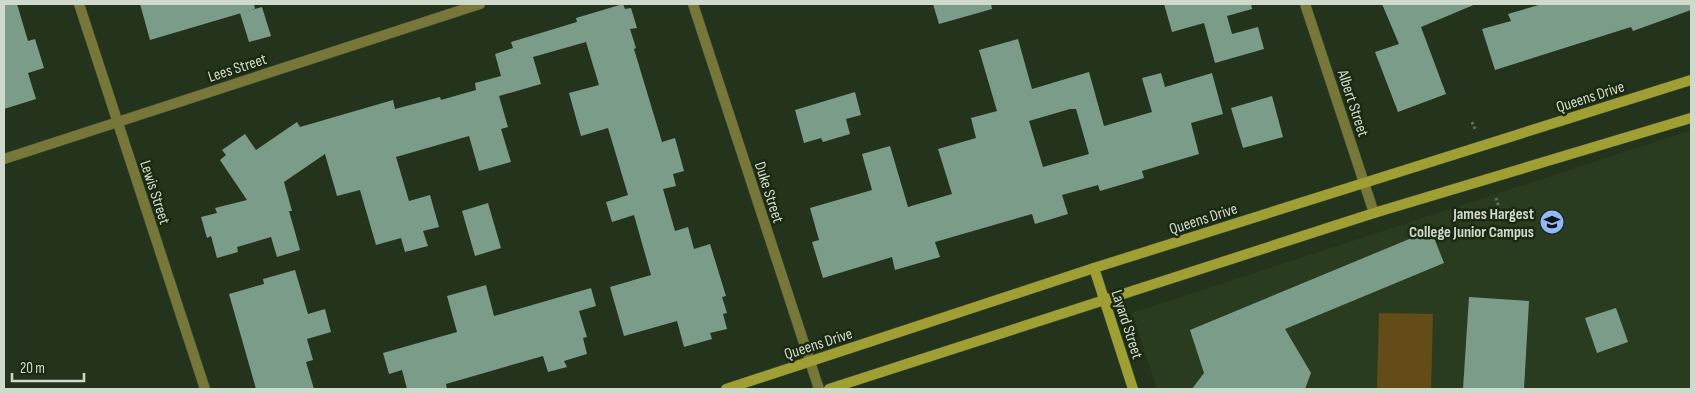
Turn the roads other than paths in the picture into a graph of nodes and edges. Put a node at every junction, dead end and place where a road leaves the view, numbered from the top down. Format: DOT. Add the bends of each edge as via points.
graph roads {
  1 [pos="79,4"];
  2 [pos="480,4"];
  3 [pos="693,4"];
  4 [pos="1305,4"];
  5 [pos="1691,80"];
  6 [pos="1691,118"];
  7 [pos="118,122"];
  8 [pos="4,159"];
  9 [pos="1363,182"];
  10 [pos="1374,213"];
  11 [pos="1094,268"];
  12 [pos="1104,301"];
  13 [pos="810,362"];
  14 [pos="205,389"];
  15 [pos="726,389"];
  16 [pos="819,389"];
  17 [pos="829,389"];
  18 [pos="1133,389"];
  1 -- 7 [label="street, Lewis Street"];
  2 -- 7 [label="street, Lees Street"];
  3 -- 13 [label="street, Duke Street"];
  4 -- 9 [label="street, Albert Street"];
  5 -- 9 [label="main road, Queens Drive"];
  6 -- 10 [label="main road"];
  7 -- 8 [label="street, Lees Street"];
  7 -- 14 [label="street, Lewis Street"];
  9 -- 10 [label="street, Albert Street"];
  9 -- 11 [label="main road, Queens Drive"];
  10 -- 12 [label="main road"];
  11 -- 12 [label="main road, Layard Street"];
  11 -- 13 [label="main road, Queens Drive"];
  12 -- 17 [label="main road"];
  12 -- 18 [label="main road, Layard Street"];
  13 -- 15 [label="main road, Queens Drive"];
  13 -- 16 [label="street, Duke Street"];
}
